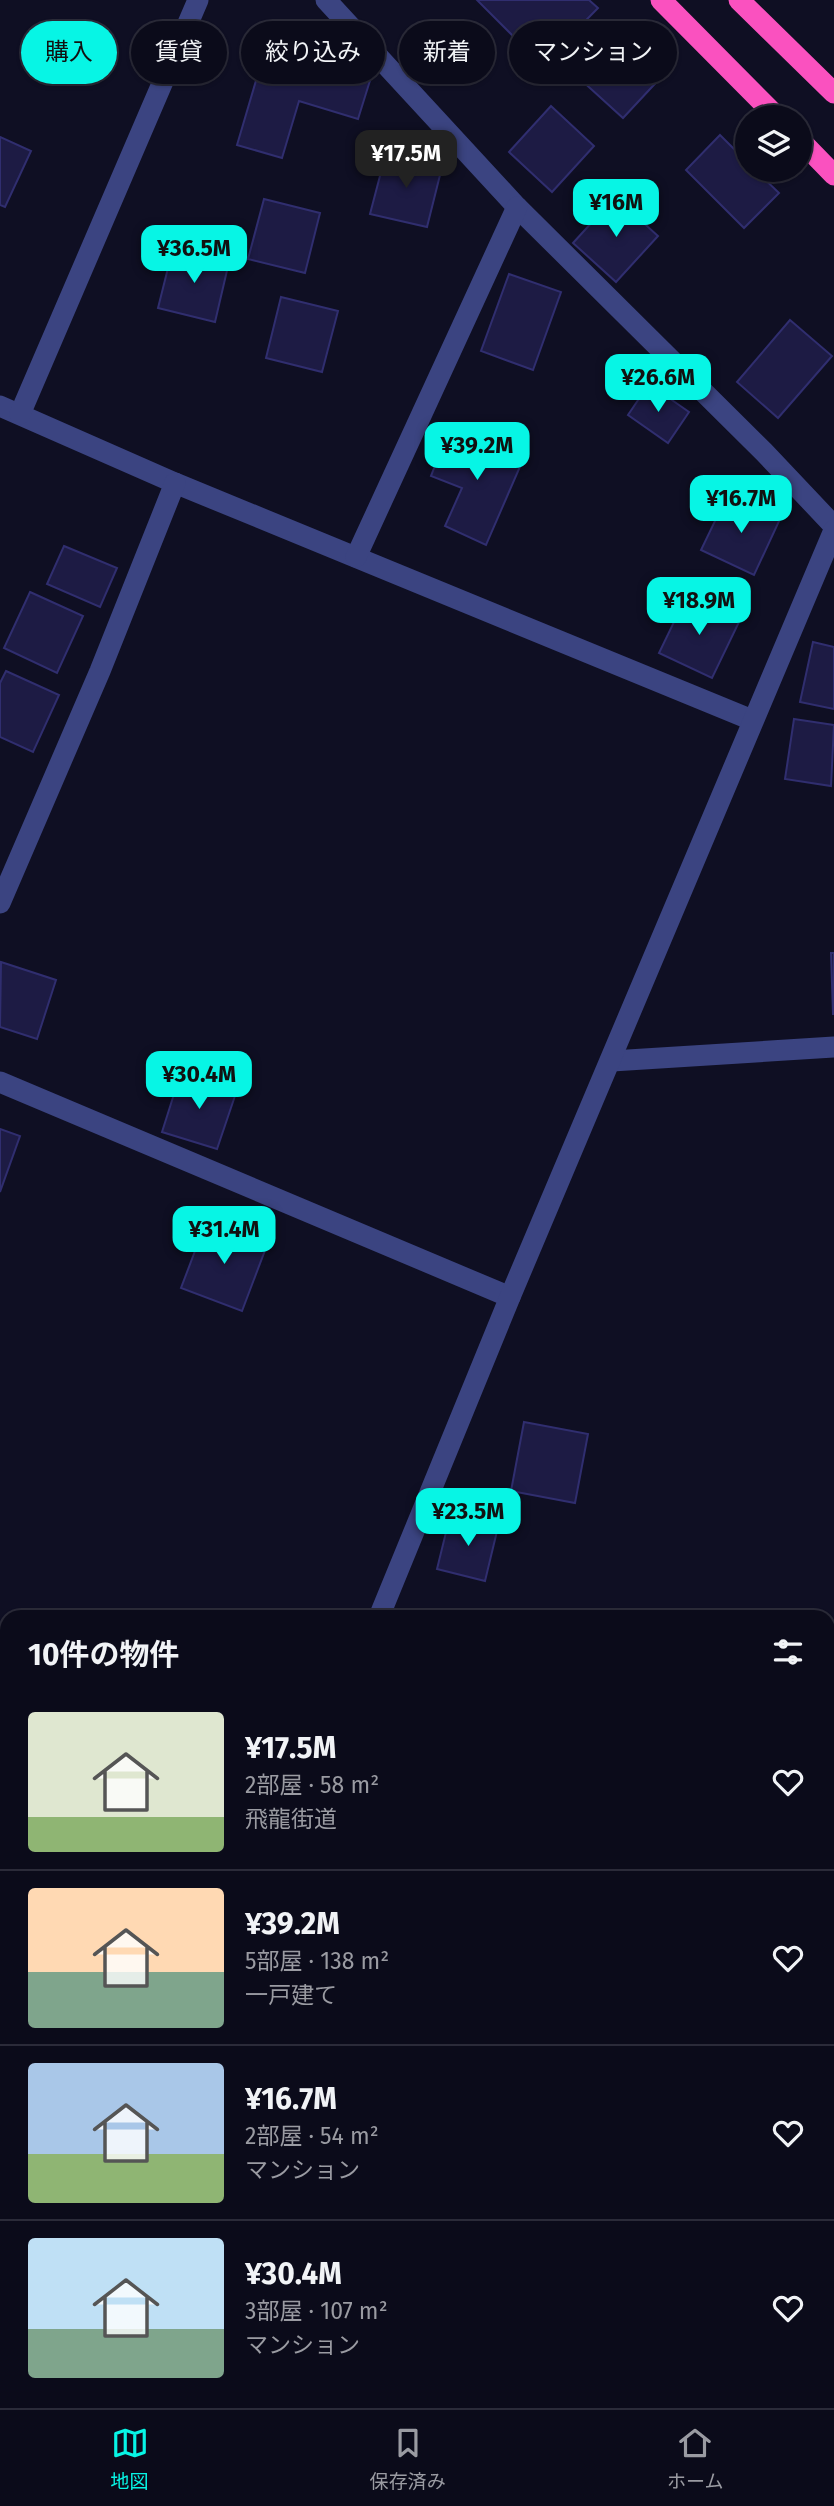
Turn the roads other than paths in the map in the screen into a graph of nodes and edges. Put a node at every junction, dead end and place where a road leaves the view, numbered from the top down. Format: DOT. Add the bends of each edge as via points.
graph roads {
  1 [pos="198,0"];
  2 [pos="326,0"];
  3 [pos="662,0"];
  4 [pos="739,0"];
  5 [pos="834,93"];
  6 [pos="765,105"];
  7 [pos="812,152"];
  8 [pos="834,175"];
  9 [pos="517,207"];
  10 [pos="10,410"];
  11 [pos="175,483"];
  12 [pos="834,528"];
  13 [pos="356,556"];
  14 [pos="752,720"];
  15 [pos="0,903"];
  16 [pos="834,1047"];
  17 [pos="612,1061"];
  18 [pos="0,1082"];
  19 [pos="510,1297"];
  20 [pos="382,1610"];
  1 -- 10 [label="street"];
  2 -- 9 [label="street"];
  3 -- 6 [label="highway"];
  4 -- 5 [label="highway"];
  7 -- 8 [label="highway"];
  9 -- 12 [label="street" via="764,452"];
  9 -- 13 [label="street"];
  10 -- 11 [label="street"];
  11 -- 13 [label="street"];
  11 -- 15 [label="street"];
  12 -- 14 [label="street"];
  13 -- 14 [label="street"];
  14 -- 17 [label="street"];
  16 -- 17 [label="street"];
  17 -- 19 [label="street"];
  18 -- 19 [label="street"];
  19 -- 20 [label="street"];
}
